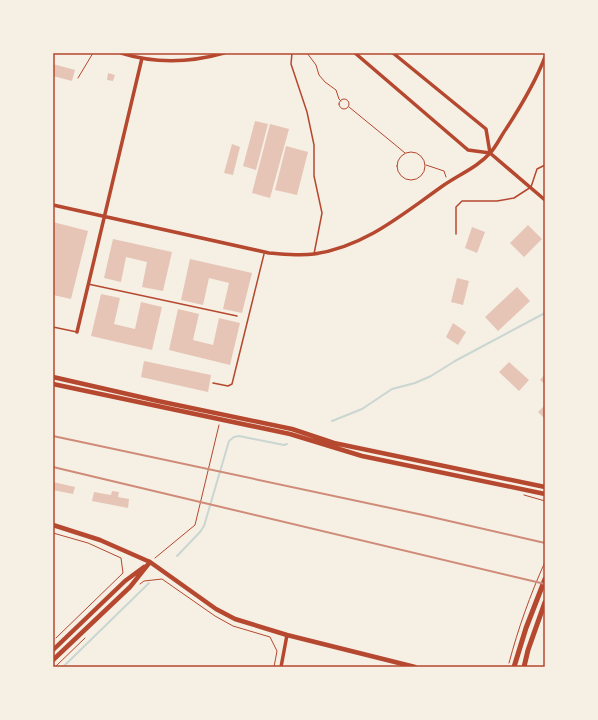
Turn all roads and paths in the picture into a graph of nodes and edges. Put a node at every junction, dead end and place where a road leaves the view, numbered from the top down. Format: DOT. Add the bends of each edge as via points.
graph roads {
  1 [pos="93,53"];
  2 [pos="121,53"];
  3 [pos="224,53"];
  4 [pos="292,53"];
  5 [pos="308,53"];
  6 [pos="354,53"];
  7 [pos="393,53"];
  8 [pos="545,57"];
  9 [pos="142,58"];
  10 [pos="78,78"];
  11 [pos="341,101"];
  12 [pos="349,107"];
  13 [pos="490,152"];
  14 [pos="405,153"];
  15 [pos="426,165"];
  16 [pos="545,165"];
  17 [pos="448,182"];
  18 [pos="530,187"];
  19 [pos="545,200"];
  20 [pos="53,205"];
  21 [pos="104,217"];
  22 [pos="456,234"];
  23 [pos="265,252"];
  24 [pos="314,254"];
  25 [pos="88,284"];
  26 [pos="237,316"];
  27 [pos="53,327"];
  28 [pos="77,332"];
  29 [pos="53,377"];
  30 [pos="214,383"];
  31 [pos="53,384"];
  32 [pos="220,420"];
  33 [pos="545,487"];
  34 [pos="545,494"];
  35 [pos="53,525"];
  36 [pos="53,533"];
  37 [pos="150,562"];
  38 [pos="125,572"];
  39 [pos="123,573"];
  40 [pos="545,579"];
  41 [pos="140,585"];
  42 [pos="545,602"];
  43 [pos="89,634"];
  44 [pos="287,635"];
  45 [pos="53,642"];
  46 [pos="53,650"];
  47 [pos="53,660"];
  48 [pos="55,667"];
  49 [pos="274,667"];
  50 [pos="281,667"];
  51 [pos="415,667"];
  52 [pos="514,667"];
  53 [pos="524,667"];
  1 -- 10 [label="path"];
  2 -- 9 [label="street"];
  3 -- 9 [label="street" via="181,62"];
  4 -- 24 [label="lane" via="291,64 307,112 314,145 314,176 322,213"];
  5 -- 11 [label="path" via="319,75 336,90"];
  6 -- 13 [label="street" via="468,150"];
  7 -- 13 [label="street" via="486,129"];
  8 -- 13 [label="street" via="539,74 520,107"];
  9 -- 21 [label="street"];
  11 -- 12 [label="path" via="348,100"];
  11 -- 12 [label="path" via="341,108"];
  12 -- 14 [label="path"];
  13 -- 17 [label="street" via="469,171"];
  13 -- 18 [label="street"];
  14 -- 15 [label="path" via="418,154"];
  14 -- 15 [label="path" via="397,165 402,178 416,180 424,174"];
  15 -- 17 [label="path" via="444,171"];
  16 -- 18 [label="lane" via="537,169"];
  17 -- 24 [label="street" via="380,230 340,248"];
  18 -- 19 [label="street"];
  18 -- 22 [label="lane" via="514,198 497,201 462,201 456,207"];
  20 -- 21 [label="street"];
  21 -- 23 [label="street"];
  21 -- 25 [label="street"];
  23 -- 24 [label="street"];
  23 -- 30 [label="lane" via="232,384 228,386"];
  25 -- 26 [label="lane"];
  25 -- 28 [label="street"];
  27 -- 28 [label="lane"];
  29 -- 33 [label="street" via="292,429 341,445"];
  31 -- 32 [label="street"];
  32 -- 34 [label="street" via="290,434 362,456"];
  32 -- 37 [label="path" via="195,525"];
  35 -- 37 [label="street" via="100,540"];
  36 -- 39 [label="path" via="88,543 121,558"];
  37 -- 44 [label="street" via="216,609 235,619"];
  37 -- 46 [label="street" via="125,581"];
  37 -- 47 [label="street" via="130,587"];
  38 -- 39 [label="path"];
  39 -- 45 [label="path"];
  40 -- 52 [label="main road"];
  41 -- 49 [label="path" via="144,581 162,578 233,626 270,637 277,650"];
  42 -- 53 [label="main road"];
  43 -- 48 [label="path"];
  44 -- 50 [label="street"];
  44 -- 51 [label="street"];
}
